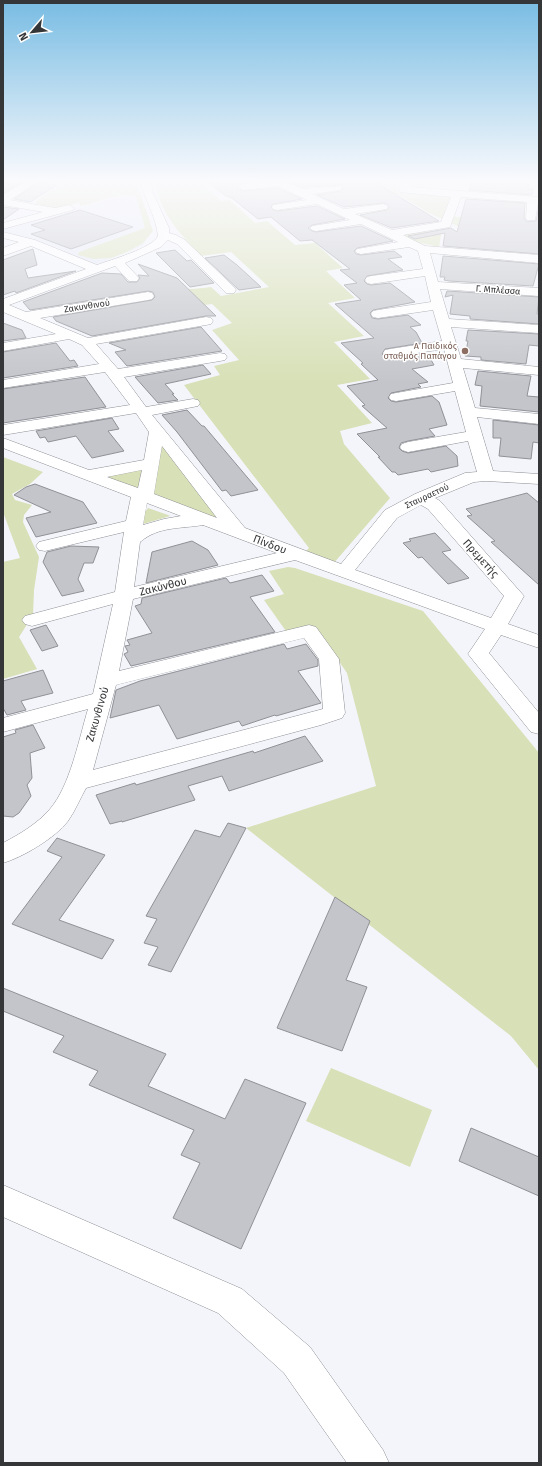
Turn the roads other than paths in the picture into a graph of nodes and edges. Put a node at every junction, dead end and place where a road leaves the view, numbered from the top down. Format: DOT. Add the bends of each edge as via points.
graph roads {
  1 [pos="16,247"];
  2 [pos="45,247"];
  3 [pos="151,247"];
  4 [pos="187,247"];
  5 [pos="401,247"];
  6 [pos="418,247"];
  7 [pos="429,247"];
  8 [pos="479,247"];
  9 [pos="361,251"];
  10 [pos="3,252"];
  11 [pos="478,253"];
  12 [pos="539,259"];
  13 [pos="117,262"];
  14 [pos="97,270"];
  15 [pos="134,278"];
  16 [pos="431,278"];
  17 [pos="371,280"];
  18 [pos="230,290"];
  19 [pos="539,292"];
  20 [pos="148,296"];
  21 [pos="3,303"];
  22 [pos="439,305"];
  23 [pos="3,307"];
  24 [pos="378,314"];
  25 [pos="26,316"];
  26 [pos="206,321"];
  27 [pos="443,323"];
  28 [pos="539,329"];
  29 [pos="71,335"];
  30 [pos="87,342"];
  31 [pos="449,344"];
  32 [pos="3,347"];
  33 [pos="390,353"];
  34 [pos="220,357"];
  35 [pos="455,364"];
  36 [pos="112,371"];
  37 [pos="539,371"];
  38 [pos="3,384"];
  39 [pos="461,386"];
  40 [pos="396,397"];
  41 [pos="193,402"];
  42 [pos="141,410"];
  43 [pos="468,412"];
  44 [pos="539,419"];
  45 [pos="3,430"];
  46 [pos="157,432"];
  47 [pos="474,435"];
  48 [pos="3,443"];
  49 [pos="408,447"];
  50 [pos="152,463"];
  51 [pos="89,475"];
  52 [pos="486,476"];
  53 [pos="539,479"];
  54 [pos="143,496"];
  55 [pos="421,498"];
  56 [pos="207,520"];
  57 [pos="133,532"];
  58 [pos="242,533"];
  59 [pos="45,546"];
  60 [pos="295,554"];
  61 [pos="344,572"];
  62 [pos="124,595"];
  63 [pos="32,620"];
  64 [pos="496,627"];
  65 [pos="539,642"];
  66 [pos="104,690"];
  67 [pos="3,725"];
  68 [pos="539,727"];
  69 [pos="78,782"];
  70 [pos="3,854"];
  71 [pos="3,1201"];
  72 [pos="370,1463"];
  1 -- 10 [label="street"];
  2 -- 14 [label="street"];
  3 -- 13 [label="street"];
  4 -- 18 [label="street"];
  5 -- 9 [label="street"];
  6 -- 16 [label="street"];
  7 -- 11 [label="street"];
  8 -- 11 [label="street"];
  11 -- 12 [label="street"];
  13 -- 14 [label="street"];
  13 -- 15 [label="street"];
  14 -- 21 [label="street"];
  16 -- 17 [label="street, Γ. Μπλέσσα"];
  16 -- 19 [label="street, Γ. Μπλέσσα"];
  16 -- 22 [label="street"];
  20 -- 25 [label="street, Ζακυνθινού"];
  22 -- 24 [label="street"];
  22 -- 27 [label="street"];
  23 -- 25 [label="street, Ζακυνθινού"];
  25 -- 29 [label="street, Ζακυνθινού"];
  26 -- 30 [label="street"];
  27 -- 28 [label="street"];
  27 -- 31 [label="street"];
  29 -- 30 [label="street, Ζακυνθινού"];
  29 -- 32 [label="street"];
  30 -- 36 [label="street, Ζακυνθινού"];
  31 -- 33 [label="street"];
  31 -- 35 [label="street"];
  34 -- 36 [label="street"];
  35 -- 37 [label="street"];
  35 -- 39 [label="street"];
  36 -- 38 [label="street"];
  36 -- 42 [label="street, Ζακυνθινού"];
  39 -- 40 [label="street"];
  39 -- 43 [label="street"];
  41 -- 42 [label="street"];
  42 -- 45 [label="street"];
  42 -- 46 [label="street, Ζακυνθινού"];
  43 -- 44 [label="street"];
  43 -- 47 [label="street"];
  46 -- 50 [label="street, Ζακυνθινού"];
  46 -- 58 [label="street" via="232,526"];
  47 -- 49 [label="street"];
  47 -- 52 [label="street"];
  48 -- 51 [label="street, Πίνδου"];
  50 -- 51 [label="street"];
  50 -- 54 [label="street, Ζακυνθινού"];
  51 -- 54 [label="street, Πίνδου"];
  52 -- 53 [label="street, Σταυραετού"];
  52 -- 55 [label="street, Σταυραετού" via="471,477"];
  54 -- 56 [label="street, Πίνδου"];
  54 -- 57 [label="street, Ζακυνθινού"];
  55 -- 61 [label="street, Σταυραετού" via="391,514"];
  55 -- 64 [label="street, Πρεμετής" via="434,505 514,596"];
  56 -- 57 [label="street" via="185,521"];
  56 -- 58 [label="street, Πίνδου"];
  57 -- 59 [label="street"];
  57 -- 62 [label="street, Ζακυνθινού"];
  58 -- 60 [label="street, Πίνδου"];
  60 -- 61 [label="street, Πίνδου"];
  60 -- 62 [label="street, Ζακύνθου"];
  61 -- 64 [label="street, Πίνδου"];
  62 -- 63 [label="street, Ζακύνθου"];
  62 -- 66 [label="street, Ζακυνθινού"];
  64 -- 65 [label="street, Πίνδου"];
  64 -- 68 [label="street" via="478,654"];
  66 -- 67 [label="street"];
  66 -- 69 [label="street, Ζακυνθινού"];
  66 -- 69 [label="street" via="309,631 329,659 334,713"];
  69 -- 70 [label="street, Ζακυνθινού" via="59,815 34,837"];
  71 -- 72 [label="street" via="230,1301 297,1360"];
}
